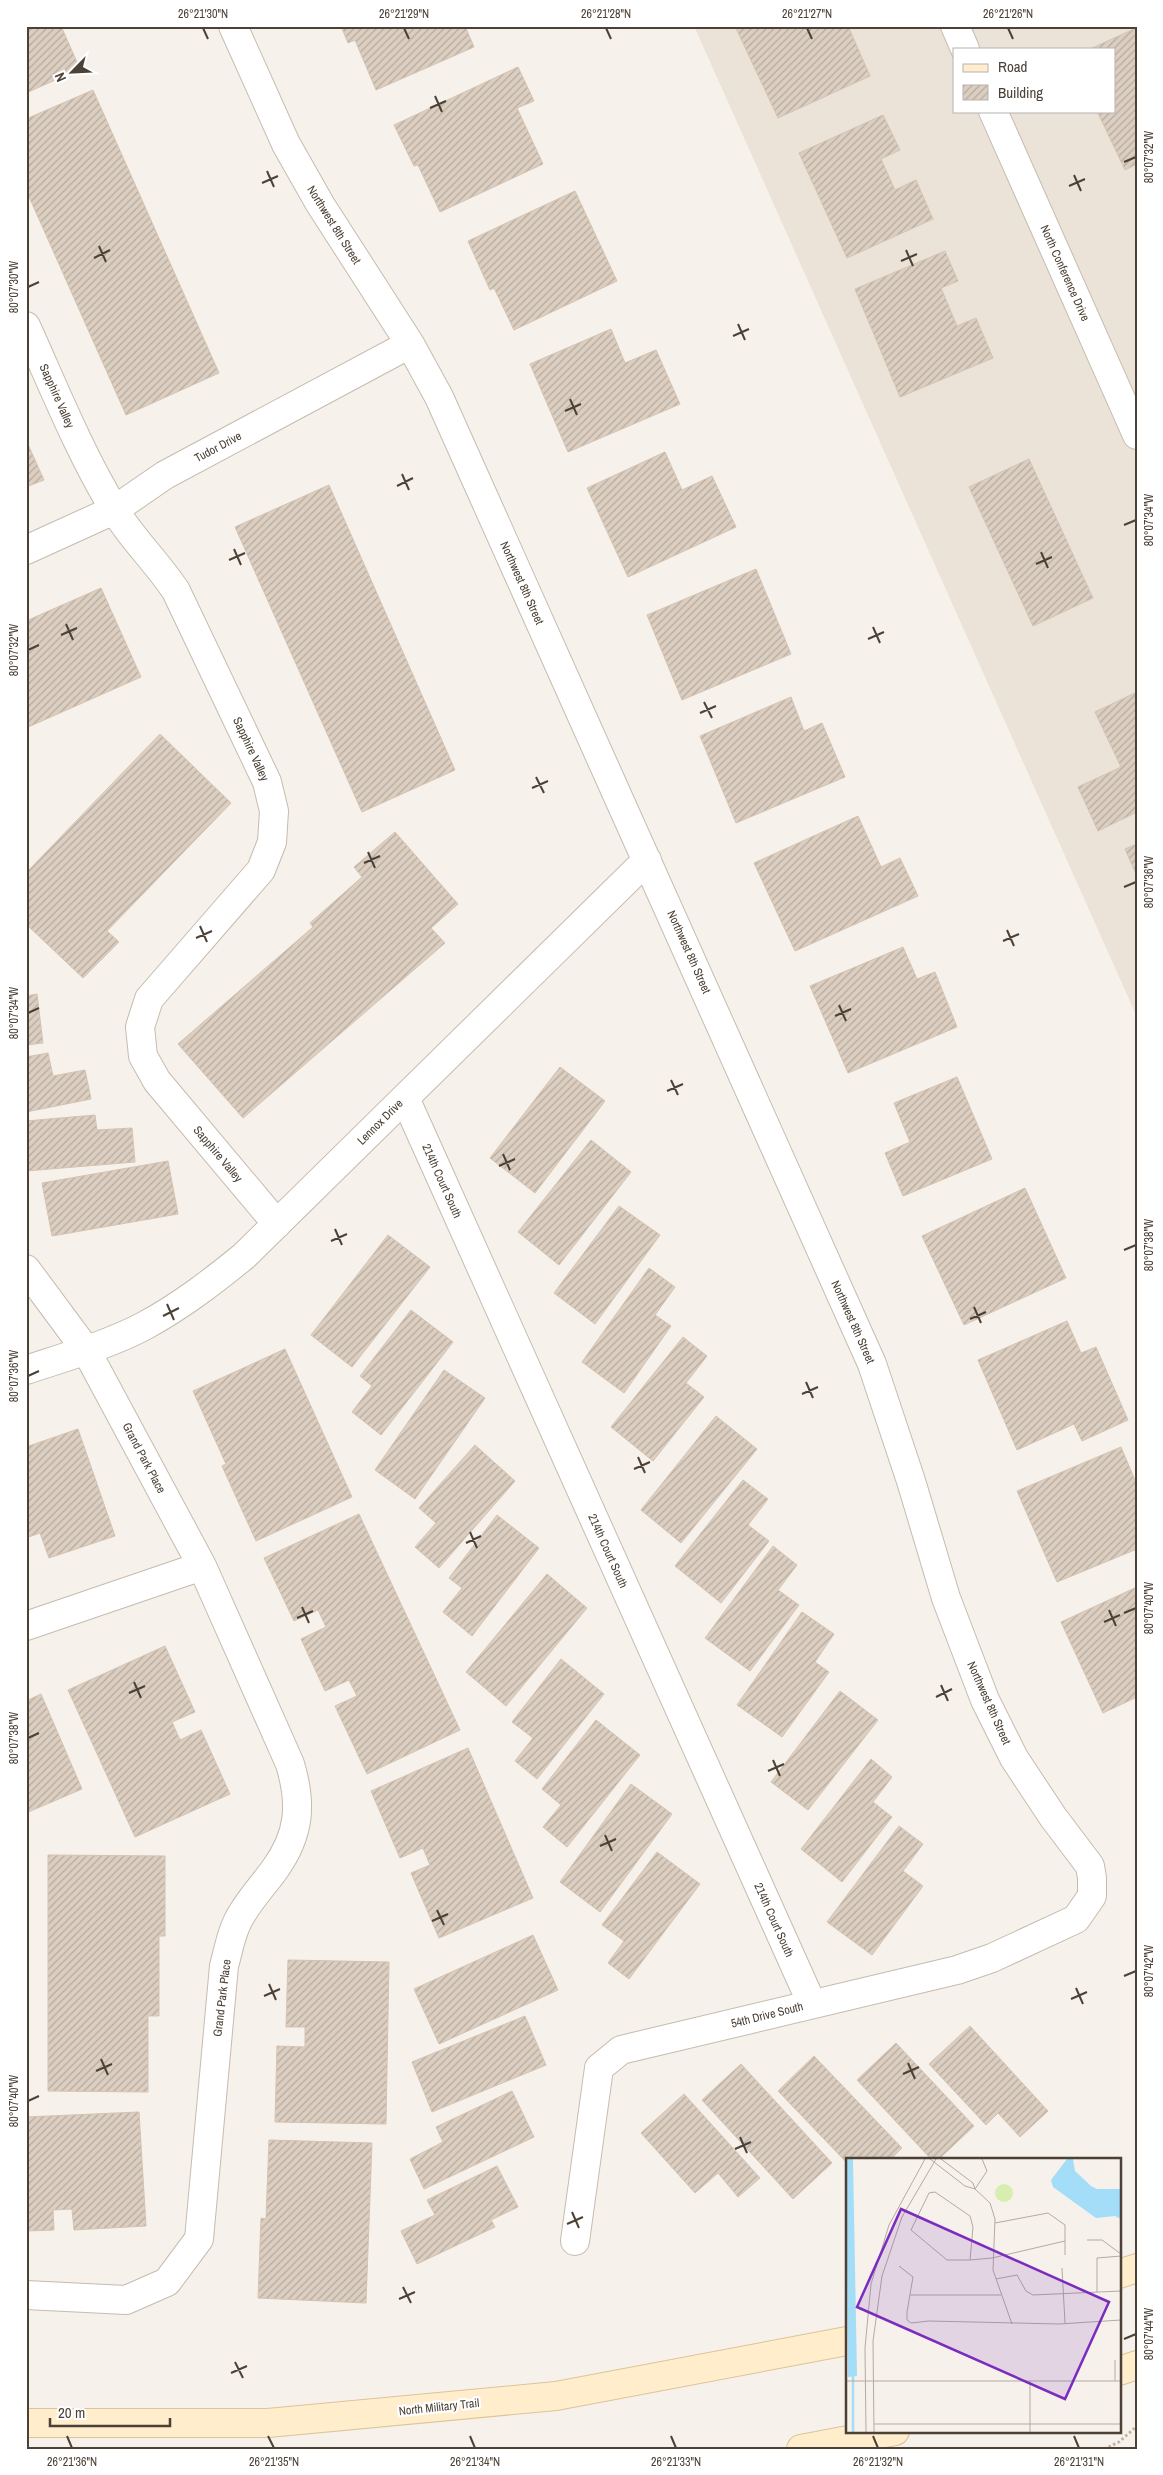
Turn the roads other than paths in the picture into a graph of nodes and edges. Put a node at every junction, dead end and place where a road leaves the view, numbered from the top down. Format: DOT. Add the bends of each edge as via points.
graph roads {
  1 [pos="233,26"];
  2 [pos="955,26"];
  3 [pos="965,48"];
  4 [pos="992,112"];
  5 [pos="26,326"];
  6 [pos="410,344"];
  7 [pos="1136,433"];
  8 [pos="114,510"];
  9 [pos="26,550"];
  10 [pos="648,860"];
  11 [pos="405,1098"];
  12 [pos="277,1224"];
  13 [pos="26,1270"];
  14 [pos="86,1350"];
  15 [pos="26,1370"];
  16 [pos="202,1566"];
  17 [pos="26,1626"];
  18 [pos="1092,1896"];
  19 [pos="812,2004"];
  20 [pos="575,2241"];
  21 [pos="1137,2268"];
  22 [pos="1120,2274"];
  23 [pos="26,2295"];
  24 [pos="846,2341"];
  25 [pos="1137,2366"];
  26 [pos="1120,2371"];
  27 [pos="26,2423"];
  28 [pos="890,2432"];
  29 [pos="801,2449"];
  1 -- 6 [label="street, Northwest 8th Street" via="286,144 320,204"];
  2 -- 3 [label="street"];
  4 -- 7 [label="street, North Conference Drive"];
  5 -- 8 [label="street, Sapphire Valley" via="84,455"];
  6 -- 8 [label="street, Tudor Drive" via="165,475"];
  6 -- 10 [label="street, Northwest 8th Street" via="439,397"];
  8 -- 9 [label="street, Tudor Drive"];
  8 -- 12 [label="street, Sapphire Valley" via="176,591 267,782 274,812 272,842 262,870 149,999 140,1026 143,1056 158,1081"];
  10 -- 11 [label="street, Lennox Drive"];
  10 -- 18 [label="street, Northwest 8th Street" via="872,1364 946,1598 985,1700 1014,1758 1090,1866"];
  11 -- 12 [label="street, Lennox Drive"];
  11 -- 19 [label="street, 214th Court South"];
  12 -- 14 [label="street, Lennox Drive" via="196,1295 143,1326"];
  13 -- 14 [label="street"];
  14 -- 15 [label="street, Lennox Drive"];
  14 -- 16 [label="street, Grand Park Place"];
  16 -- 17 [label="street"];
  16 -- 23 [label="street, Grand Park Place" via="290,1764 298,1790 298,1817 290,1844 242,1912 232,1934 224,1966 199,2239 167,2282 126,2300"];
  18 -- 19 [label="street, 54th Drive South" via="1076,1919 992,1958 957,1970"];
  19 -- 20 [label="street, 54th Drive South" via="621,2050 599,2068"];
  21 -- 22 [label="main road"];
  24 -- 27 [label="main road, North Military Trail" via="547,2396 268,2423"];
  25 -- 26 [label="main road"];
  28 -- 29 [label="main road"];
}
